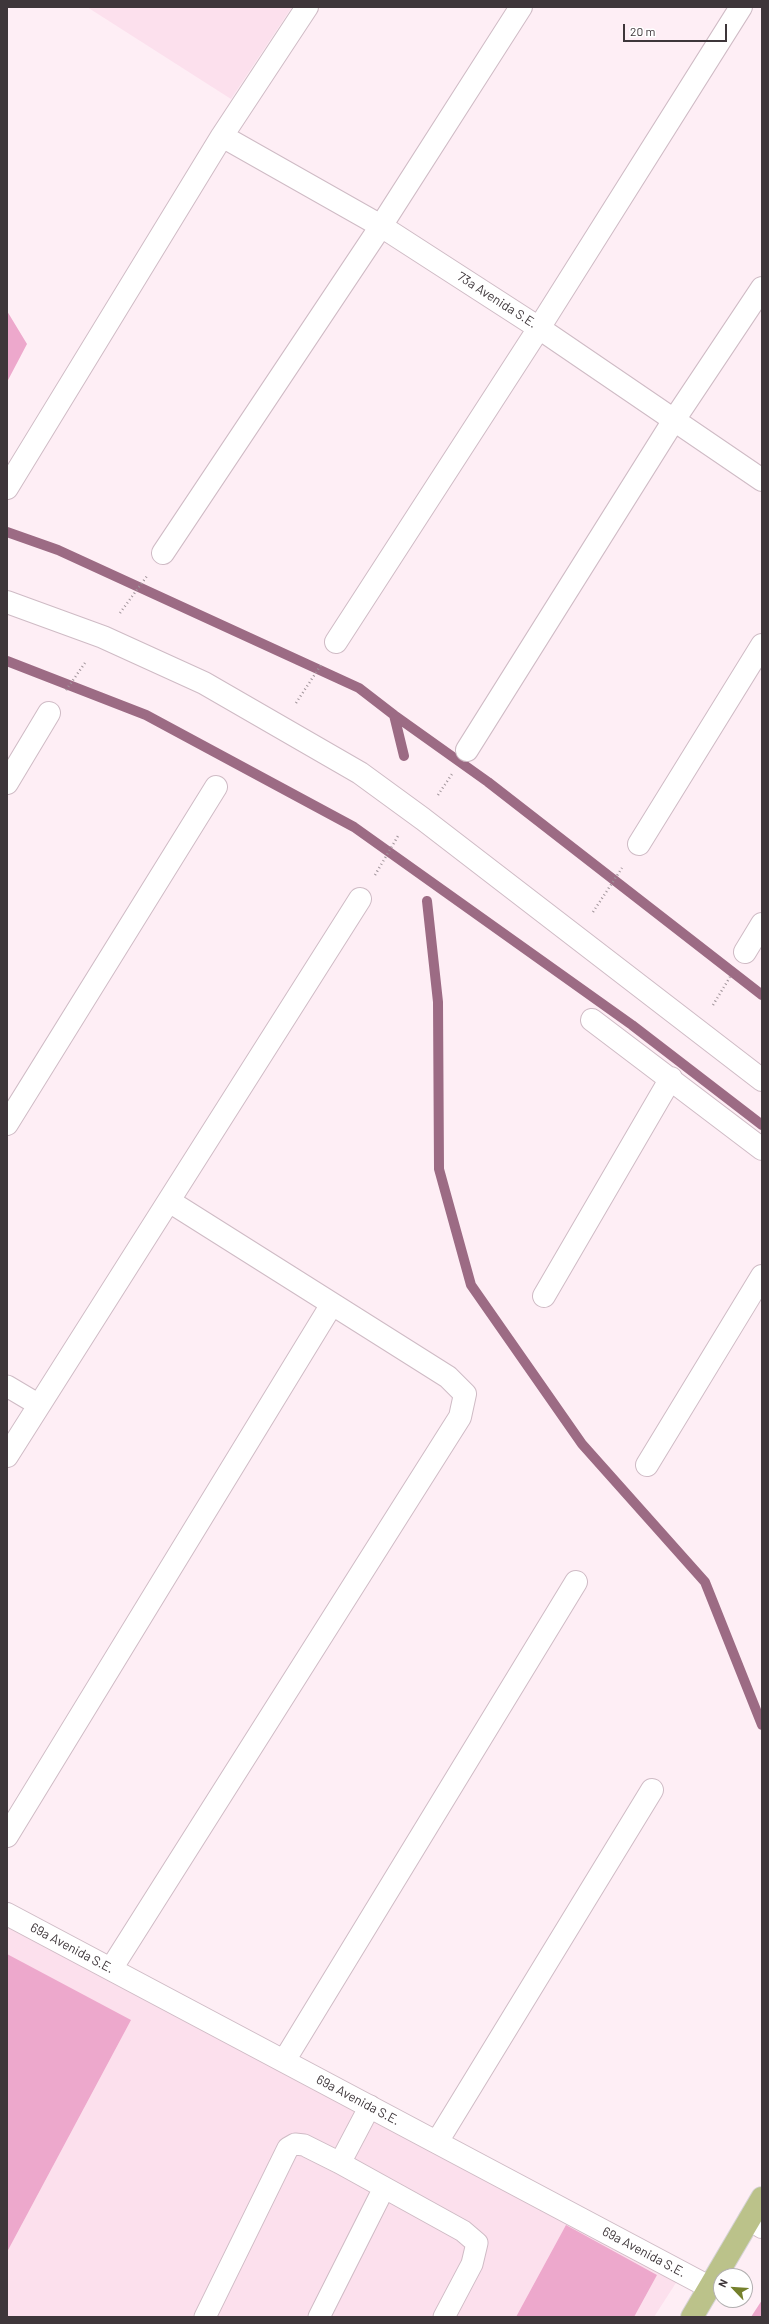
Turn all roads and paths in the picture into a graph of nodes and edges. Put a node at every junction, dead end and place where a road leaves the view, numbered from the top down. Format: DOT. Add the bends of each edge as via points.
graph roads {
  1 [pos="307,7"];
  2 [pos="521,7"];
  3 [pos="741,7"];
  4 [pos="222,136"];
  5 [pos="381,226"];
  6 [pos="762,288"];
  7 [pos="539,328"];
  8 [pos="674,420"];
  9 [pos="762,480"];
  10 [pos="7,488"];
  11 [pos="157,562"];
  12 [pos="7,602"];
  13 [pos="119,615"];
  14 [pos="336,642"];
  15 [pos="762,645"];
  16 [pos="322,663"];
  17 [pos="81,668"];
  18 [pos="305,688"];
  19 [pos="64,693"];
  20 [pos="49,713"];
  21 [pos="467,750"];
  22 [pos="7,783"];
  23 [pos="216,787"];
  24 [pos="397,838"];
  25 [pos="639,844"];
  26 [pos="618,875"];
  27 [pos="372,879"];
  28 [pos="360,899"];
  29 [pos="762,924"];
  30 [pos="576,937"];
  31 [pos="745,952"];
  32 [pos="592,1020"];
  33 [pos="671,1078"];
  34 [pos="762,1080"];
  35 [pos="7,1124"];
  36 [pos="762,1149"];
  37 [pos="168,1201"];
  38 [pos="762,1276"];
  39 [pos="544,1296"];
  40 [pos="332,1304"];
  41 [pos="7,1386"];
  42 [pos="39,1405"];
  43 [pos="7,1456"];
  44 [pos="647,1465"];
  45 [pos="576,1582"];
  46 [pos="652,1790"];
  47 [pos="7,1836"];
  48 [pos="7,1914"];
  49 [pos="111,1969"];
  50 [pos="284,2061"];
  51 [pos="370,2106"];
  52 [pos="437,2142"];
  53 [pos="340,2163"];
  54 [pos="384,2188"];
  55 [pos="762,2198"];
  56 [pos="756,2223"];
  57 [pos="710,2287"];
  58 [pos="205,2317"];
  59 [pos="318,2317"];
  60 [pos="444,2317"];
  61 [pos="692,2317"];
  1 -- 4 [label="street"];
  2 -- 5 [label="street"];
  3 -- 7 [label="street"];
  4 -- 5 [label="street, 73a Avenida S.E."];
  4 -- 10 [label="street"];
  5 -- 7 [label="street, 73a Avenida S.E."];
  5 -- 11 [label="street"];
  6 -- 8 [label="street"];
  7 -- 8 [label="street, 73a Avenida S.E."];
  7 -- 14 [label="street"];
  8 -- 9 [label="street, 73a Avenida S.E."];
  8 -- 21 [label="street"];
  11 -- 13 [label="path"];
  12 -- 30 [label="street" via="103,637 204,683 353,769 423,819"];
  15 -- 25 [label="street"];
  16 -- 18 [label="path"];
  17 -- 19 [label="path"];
  20 -- 22 [label="street"];
  23 -- 35 [label="street"];
  24 -- 27 [label="path"];
  26 -- 30 [label="path"];
  28 -- 37 [label="street"];
  29 -- 31 [label="street"];
  30 -- 34 [label="street"];
  32 -- 33 [label="street"];
  33 -- 36 [label="street"];
  33 -- 39 [label="street"];
  37 -- 40 [label="street"];
  37 -- 42 [label="street"];
  38 -- 44 [label="street"];
  40 -- 47 [label="street"];
  40 -- 49 [label="street" via="448,1376 465,1394 460,1417"];
  41 -- 42 [label="lane"];
  42 -- 43 [label="street"];
  45 -- 50 [label="street"];
  46 -- 52 [label="street"];
  48 -- 49 [label="street, 69a Avenida S.E."];
  49 -- 50 [label="street, 69a Avenida S.E."];
  50 -- 51 [label="street, 69a Avenida S.E."];
  51 -- 52 [label="street, 69a Avenida S.E."];
  51 -- 53 [label="lane"];
  52 -- 57 [label="street, 69a Avenida S.E."];
  53 -- 54 [label="lane"];
  53 -- 58 [label="lane" via="304,2145 295,2144 288,2148"];
  54 -- 59 [label="lane"];
  54 -- 60 [label="lane" via="463,2231 477,2243 472,2264"];
  55 -- 56 [label="main road"];
  56 -- 57 [label="main road"];
  57 -- 61 [label="main road"];
}
